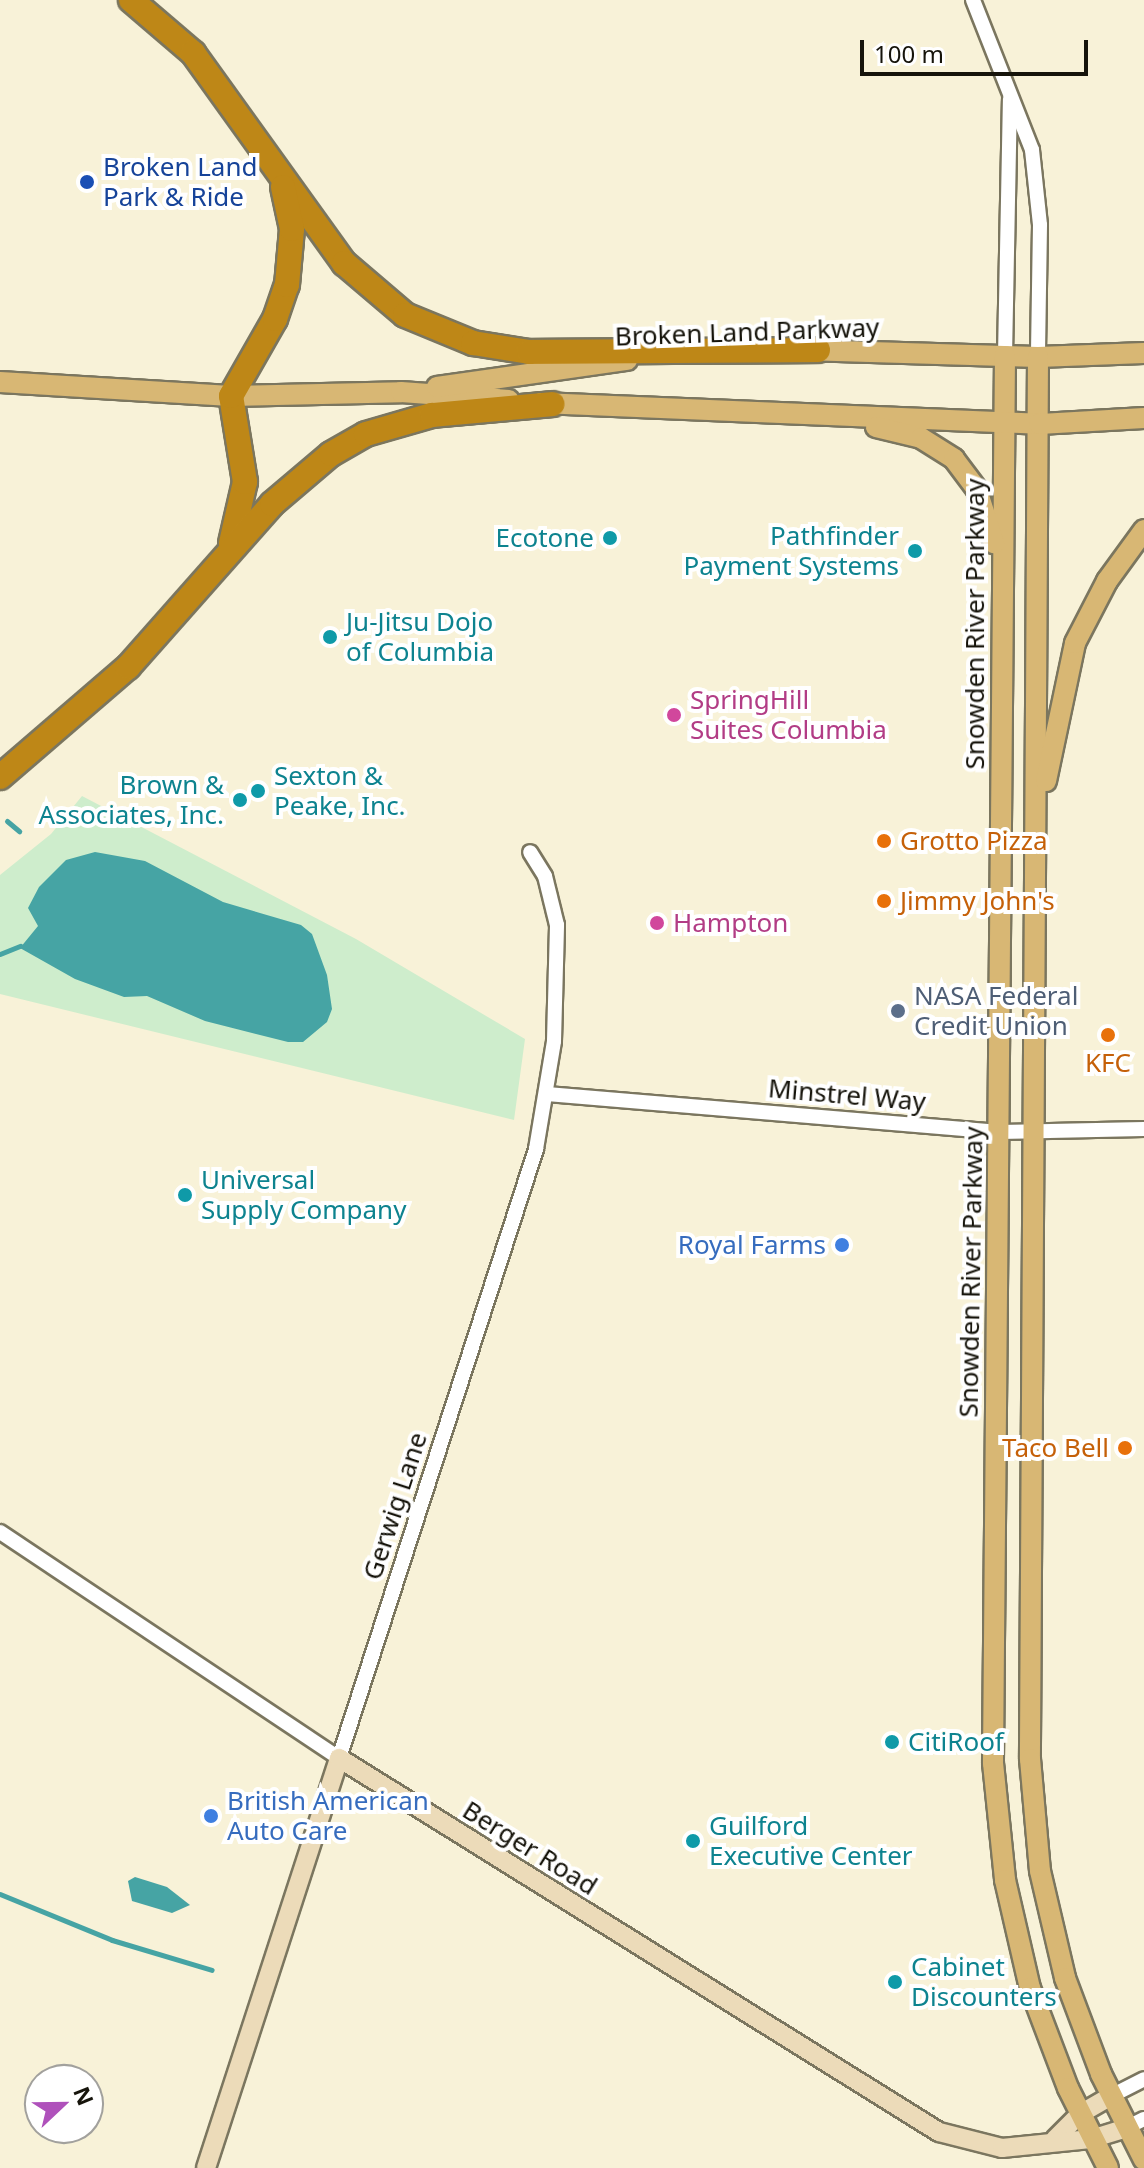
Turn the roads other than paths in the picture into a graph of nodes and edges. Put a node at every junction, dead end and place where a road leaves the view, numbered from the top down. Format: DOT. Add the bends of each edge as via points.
graph roads {
  1 [pos="131,0"];
  2 [pos="973,0"];
  3 [pos="1010,99"];
  4 [pos="281,176"];
  5 [pos="818,350"];
  6 [pos="1144,353"];
  7 [pos="1005,356"];
  8 [pos="1038,357"];
  9 [pos="0,382"];
  10 [pos="401,392"];
  11 [pos="231,396"];
  12 [pos="553,404"];
  13 [pos="817,416"];
  14 [pos="1144,418"];
  15 [pos="1002,422"];
  16 [pos="1039,424"];
  17 [pos="1144,530"];
  18 [pos="229,550"];
  19 [pos="1002,575"];
  20 [pos="0,777"];
  21 [pos="1035,848"];
  22 [pos="530,852"];
  23 [pos="547,1094"];
  24 [pos="1144,1129"];
  25 [pos="999,1132"];
  26 [pos="1034,1133"];
  27 [pos="0,1532"];
  28 [pos="339,1758"];
  29 [pos="1144,2079"];
  30 [pos="1111,2096"];
  31 [pos="1080,2114"];
  32 [pos="1135,2124"];
  33 [pos="1055,2139"];
  34 [pos="1091,2139"];
  35 [pos="1144,2160"];
  36 [pos="206,2168"];
  37 [pos="1108,2168"];
  1 -- 4 [label="highway" via="208,70"];
  2 -- 3 [label="street"];
  3 -- 7 [label="street"];
  3 -- 8 [label="street" via="1032,150 1038,182"];
  4 -- 5 [label="highway" via="344,263 373,292 405,315 463,339 529,352"];
  4 -- 11 [label="highway" via="292,229 287,285 275,319"];
  5 -- 7 [label="main road, Broken Land Parkway"];
  5 -- 10 [label="main road, Broken Land Parkway" via="638,359"];
  6 -- 8 [label="main road, Broken Land Parkway"];
  7 -- 8 [label="main road, Broken Land Parkway"];
  7 -- 15 [label="main road, Snowden River Parkway"];
  8 -- 16 [label="main road"];
  9 -- 11 [label="main road, Broken Land Parkway"];
  10 -- 11 [label="main road, Broken Land Parkway"];
  10 -- 12 [label="main road, Broken Land Parkway"];
  11 -- 18 [label="highway" via="245,482"];
  12 -- 13 [label="main road, Broken Land Parkway"];
  12 -- 18 [label="highway" via="432,415 366,434 301,476"];
  13 -- 15 [label="main road, Broken Land Parkway"];
  13 -- 19 [label="main road" via="921,438 954,459 985,507"];
  14 -- 16 [label="main road, Broken Land Parkway"];
  15 -- 16 [label="main road, Broken Land Parkway"];
  15 -- 19 [label="main road, Snowden River Parkway"];
  16 -- 21 [label="main road"];
  17 -- 21 [label="main road" via="1107,581 1075,643 1059,699"];
  18 -- 20 [label="highway" via="128,667"];
  19 -- 25 [label="main road, Snowden River Parkway"];
  21 -- 26 [label="main road"];
  22 -- 23 [label="street, Gerwig Lane" via="545,876 557,925"];
  23 -- 25 [label="street, Minstrel Way"];
  23 -- 28 [label="street, Gerwig Lane" via="525,1194"];
  24 -- 26 [label="street, Minstrel Way"];
  25 -- 26 [label="street, Minstrel Way"];
  25 -- 31 [label="main road, Snowden River Parkway" via="993,1720 998,1833 1030,1988"];
  26 -- 30 [label="main road" via="1034,1826 1065,1978"];
  27 -- 28 [label="street, Berger Road"];
  28 -- 33 [label="street, Berger Road" via="939,2132 1002,2148"];
  28 -- 36 [label="street, Gerwig Lane"];
  29 -- 30 [label="street"];
  30 -- 31 [label="street"];
  30 -- 32 [label="main road"];
  31 -- 33 [label="street"];
  31 -- 34 [label="main road, Snowden River Parkway"];
  32 -- 34 [label="street, Berger Road"];
  32 -- 35 [label="main road"];
  33 -- 34 [label="street, Berger Road"];
  34 -- 37 [label="main road, Snowden River Parkway"];
}
